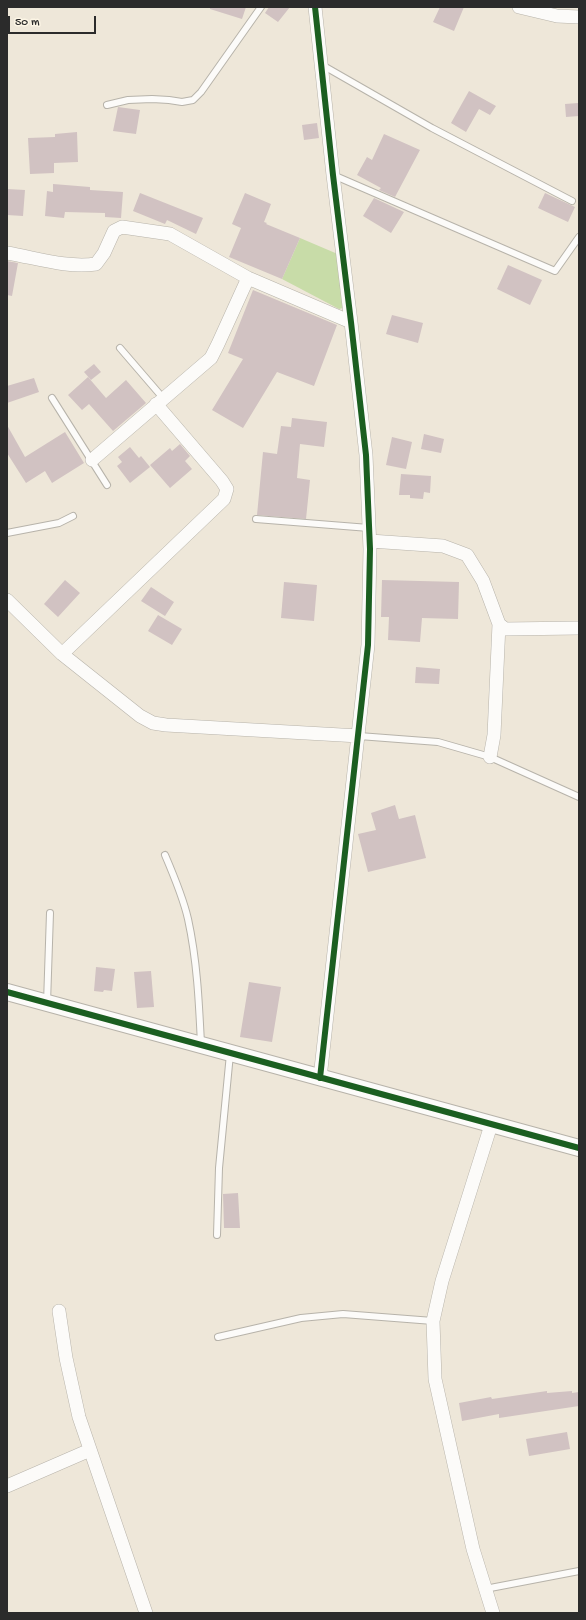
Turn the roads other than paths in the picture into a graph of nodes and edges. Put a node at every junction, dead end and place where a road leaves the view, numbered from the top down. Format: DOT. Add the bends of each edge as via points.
graph roads {
  1 [pos="261,7"];
  2 [pos="315,7"];
  3 [pos="527,8"];
  4 [pos="579,17"];
  5 [pos="321,64"];
  6 [pos="107,105"];
  7 [pos="333,175"];
  8 [pos="572,201"];
  9 [pos="579,237"];
  10 [pos="7,252"];
  11 [pos="248,278"];
  12 [pos="351,322"];
  13 [pos="120,348"];
  14 [pos="52,398"];
  15 [pos="159,401"];
  16 [pos="92,460"];
  17 [pos="107,485"];
  18 [pos="73,516"];
  19 [pos="256,519"];
  20 [pos="369,528"];
  21 [pos="7,533"];
  22 [pos="370,541"];
  23 [pos="7,600"];
  24 [pos="499,624"];
  25 [pos="579,628"];
  26 [pos="62,654"];
  27 [pos="359,736"];
  28 [pos="490,757"];
  29 [pos="579,797"];
  30 [pos="165,855"];
  31 [pos="50,913"];
  32 [pos="7,992"];
  33 [pos="47,1003"];
  34 [pos="201,1045"];
  35 [pos="230,1053"];
  36 [pos="320,1078"];
  37 [pos="491,1125"];
  38 [pos="579,1148"];
  39 [pos="217,1235"];
  40 [pos="58,1311"];
  41 [pos="433,1321"];
  42 [pos="218,1337"];
  43 [pos="90,1450"];
  44 [pos="7,1486"];
  45 [pos="579,1571"];
  46 [pos="485,1589"];
  47 [pos="146,1613"];
  48 [pos="493,1613"];
  1 -- 6 [label="lane" via="193,100 128,100"];
  2 -- 5 [label="street"];
  3 -- 4 [label="street" via="557,16"];
  5 -- 7 [label="street"];
  5 -- 8 [label="lane" via="432,128"];
  7 -- 9 [label="lane" via="554,271"];
  7 -- 12 [label="street"];
  10 -- 11 [label="street" via="68,265 96,264 114,231 122,227 141,229 170,234"];
  11 -- 12 [label="street"];
  11 -- 15 [label="street" via="211,358"];
  12 -- 20 [label="street" via="366,455"];
  13 -- 15 [label="lane"];
  14 -- 16 [label="lane"];
  15 -- 16 [label="street"];
  15 -- 26 [label="street" via="222,481 226,489 224,499"];
  16 -- 17 [label="lane"];
  18 -- 21 [label="lane" via="59,523"];
  19 -- 20 [label="lane"];
  20 -- 22 [label="street"];
  22 -- 24 [label="street" via="443,546 467,555 483,581"];
  22 -- 27 [label="street" via="368,645"];
  23 -- 26 [label="street"];
  24 -- 25 [label="street" via="505,629"];
  24 -- 28 [label="street" via="494,735"];
  26 -- 27 [label="street" via="140,716 153,723"];
  27 -- 28 [label="lane" via="438,742"];
  27 -- 36 [label="street"];
  28 -- 29 [label="lane"];
  30 -- 34 [label="lane" via="188,918 195,957"];
  31 -- 33 [label="lane"];
  32 -- 33 [label="street"];
  33 -- 34 [label="street"];
  34 -- 35 [label="street"];
  35 -- 36 [label="street"];
  35 -- 39 [label="lane" via="219,1168"];
  36 -- 37 [label="street"];
  37 -- 38 [label="street"];
  37 -- 41 [label="street" via="442,1281"];
  40 -- 43 [label="street" via="77,1410"];
  41 -- 42 [label="lane" via="343,1314 301,1318"];
  41 -- 46 [label="street" via="435,1379 473,1549"];
  43 -- 44 [label="street"];
  43 -- 47 [label="street"];
  45 -- 46 [label="lane"];
  46 -- 48 [label="street"];
}
